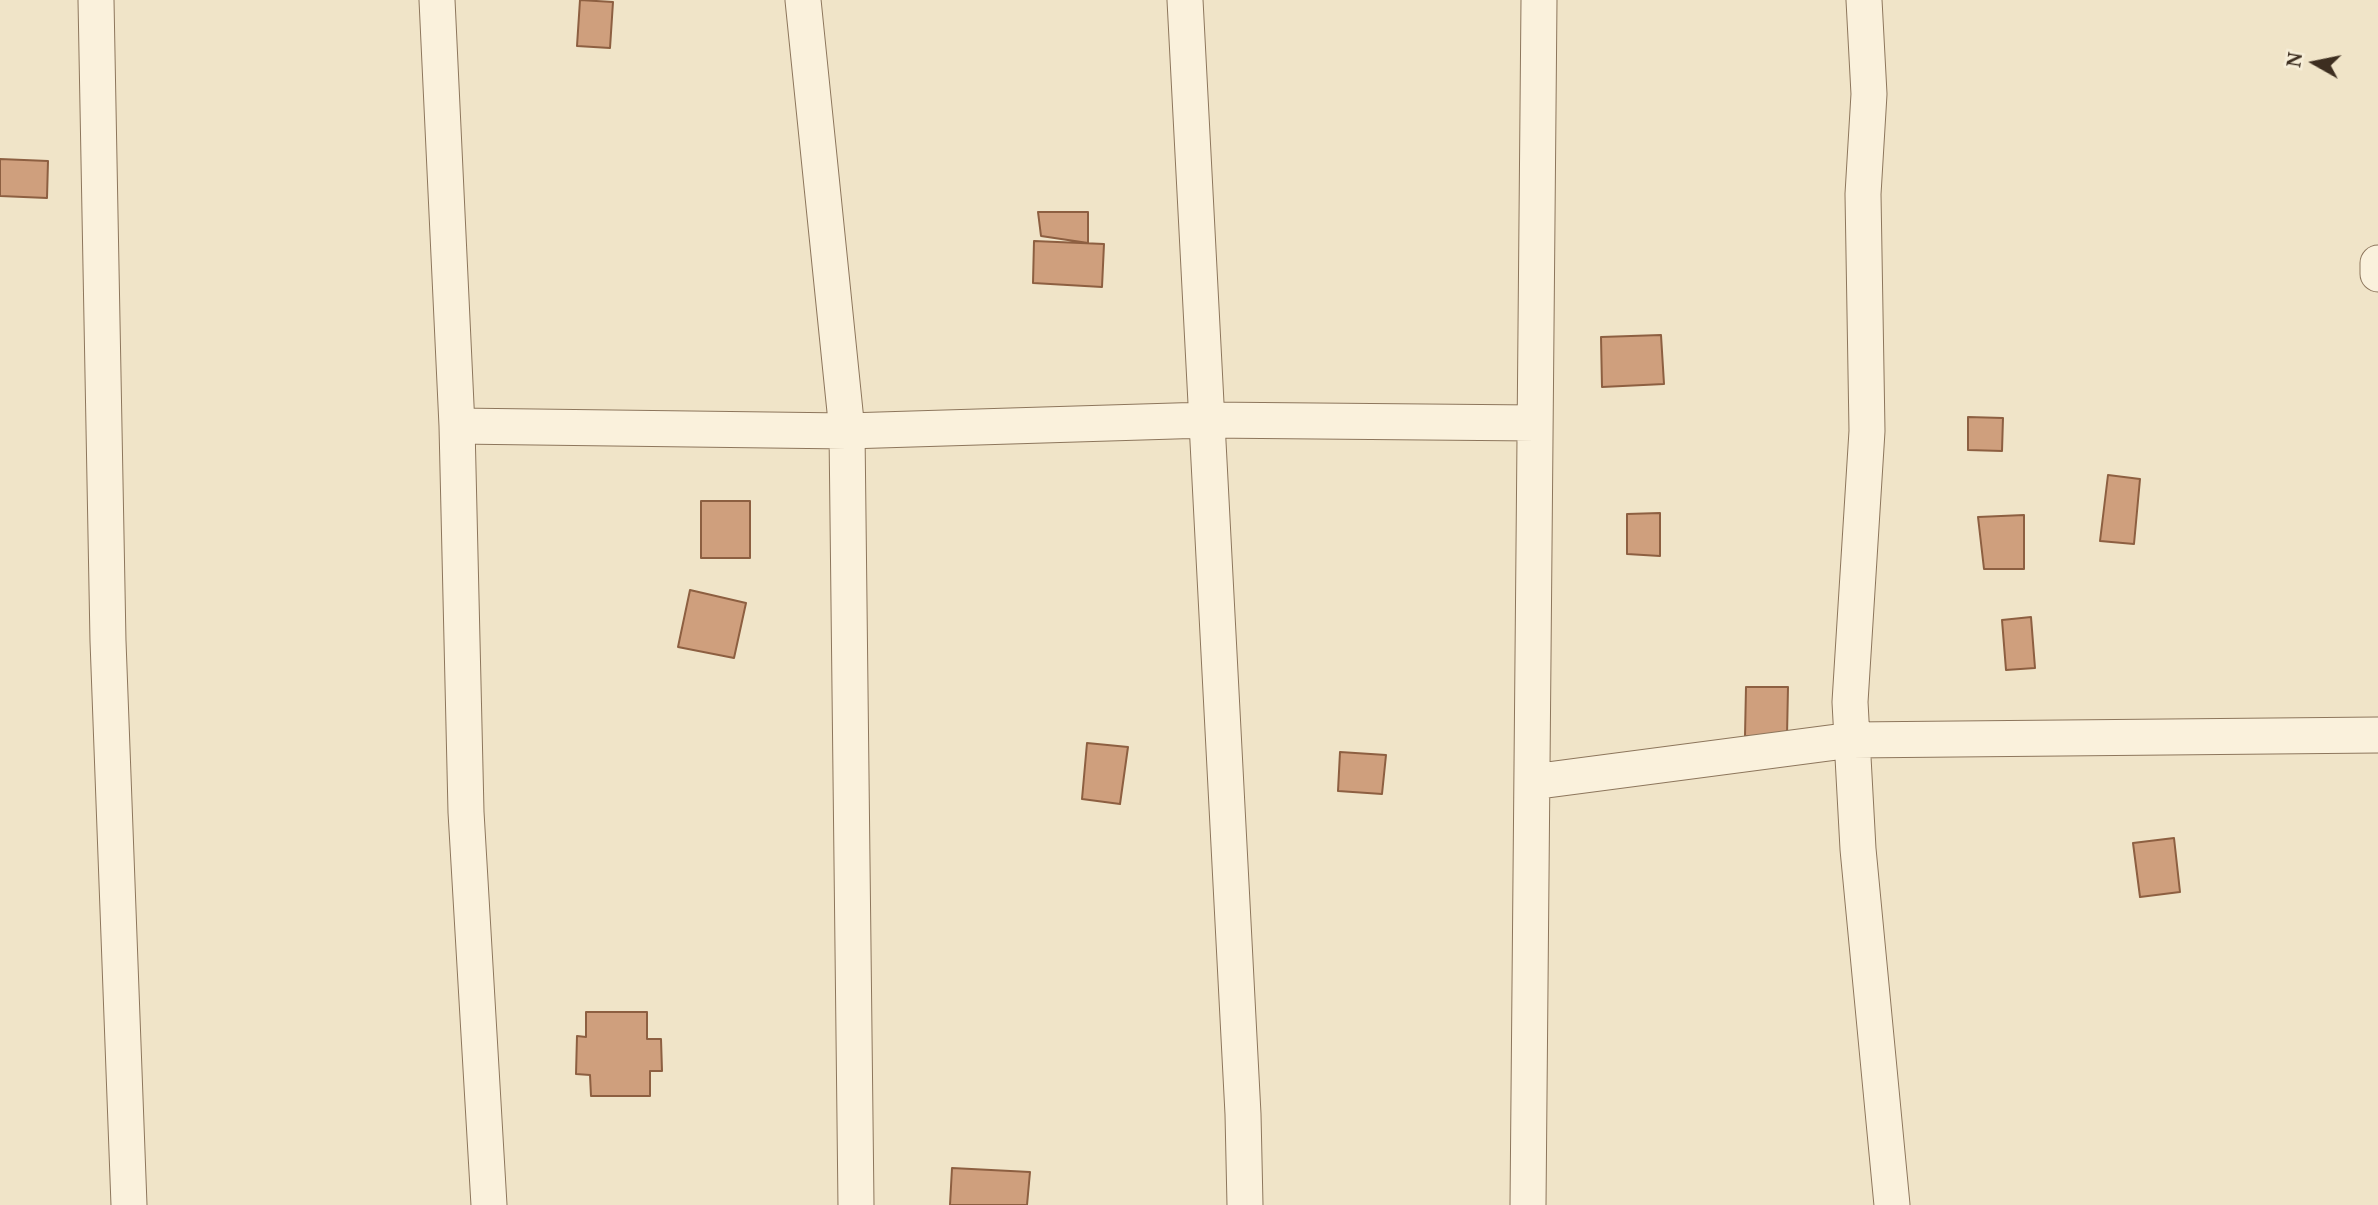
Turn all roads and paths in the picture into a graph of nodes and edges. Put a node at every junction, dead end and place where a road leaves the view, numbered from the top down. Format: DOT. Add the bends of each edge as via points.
graph roads {
  1 [pos="96,0"];
  2 [pos="437,0"];
  3 [pos="803,0"];
  4 [pos="1185,0"];
  5 [pos="1539,0"];
  6 [pos="1864,0"];
  7 [pos="2378,263"];
  8 [pos="2378,274"];
  9 [pos="1207,420"];
  10 [pos="1535,423"];
  11 [pos="457,426"];
  12 [pos="847,431"];
  13 [pos="2378,735"];
  14 [pos="1852,740"];
  15 [pos="1532,782"];
  16 [pos="129,1205"];
  17 [pos="489,1205"];
  18 [pos="856,1205"];
  19 [pos="1245,1205"];
  20 [pos="1528,1205"];
  21 [pos="1892,1205"];
  1 -- 16 [label="street" via="108,641"];
  2 -- 11 [label="street"];
  3 -- 12 [label="street"];
  4 -- 9 [label="street"];
  5 -- 10 [label="street"];
  6 -- 14 [label="street" via="1869,94 1863,194 1867,431 1850,702"];
  7 -- 8 [label="street"];
  9 -- 10 [label="street"];
  9 -- 12 [label="street"];
  9 -- 19 [label="street"];
  10 -- 15 [label="street"];
  11 -- 12 [label="street"];
  11 -- 17 [label="street" via="466,812"];
  12 -- 18 [label="street"];
  13 -- 14 [label="street"];
  14 -- 15 [label="street"];
  14 -- 21 [label="street"];
  15 -- 20 [label="street"];
}
